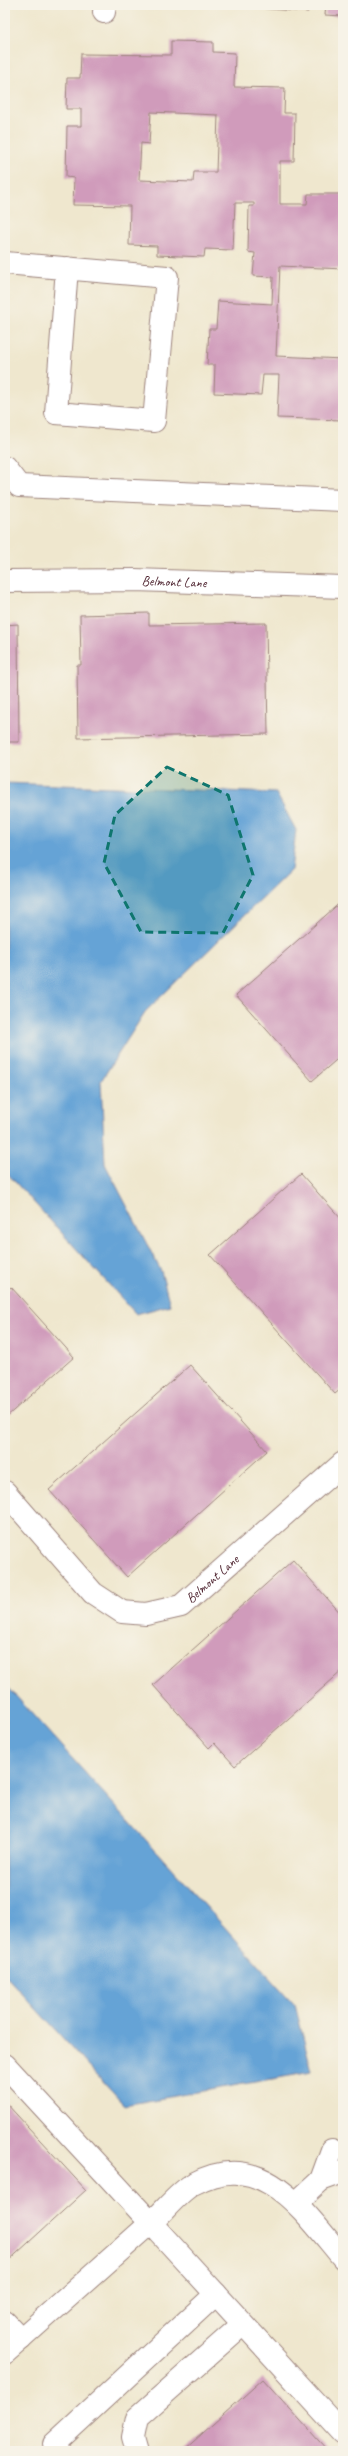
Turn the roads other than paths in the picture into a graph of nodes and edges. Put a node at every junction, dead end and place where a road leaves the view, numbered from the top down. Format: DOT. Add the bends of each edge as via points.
graph roads {
  1 [pos="5,263"];
  2 [pos="67,268"];
  3 [pos="5,468"];
  4 [pos="343,500"];
  5 [pos="5,581"];
  6 [pos="343,587"];
  7 [pos="343,1463"];
  8 [pos="5,1492"];
  9 [pos="5,2064"];
  10 [pos="332,2150"];
  11 [pos="343,2172"];
  12 [pos="321,2180"];
  13 [pos="296,2203"];
  14 [pos="151,2223"];
  15 [pos="343,2258"];
  16 [pos="216,2294"];
  17 [pos="5,2322"];
  18 [pos="243,2324"];
  19 [pos="21,2339"];
  20 [pos="5,2354"];
  21 [pos="343,2433"];
  22 [pos="60,2451"];
  23 [pos="137,2451"];
  1 -- 2 [label="street"];
  2 -- 2 [label="street" via="167,277 154,421 56,413"];
  3 -- 4 [label="street" via="19,486"];
  5 -- 6 [label="street, Belmont Lane" via="135,580"];
  7 -- 8 [label="street, Belmont Lane" via="181,1606 146,1614 122,1612 93,1593"];
  9 -- 14 [label="street"];
  10 -- 12 [label="street"];
  11 -- 12 [label="street"];
  12 -- 13 [label="street"];
  13 -- 14 [label="street" via="260,2176 228,2171 193,2184"];
  13 -- 15 [label="street"];
  14 -- 16 [label="street"];
  14 -- 19 [label="street"];
  16 -- 18 [label="street"];
  16 -- 22 [label="street" via="54,2444"];
  17 -- 19 [label="street"];
  18 -- 21 [label="street"];
  18 -- 23 [label="street" via="137,2418 133,2437"];
  19 -- 20 [label="street"];
}
